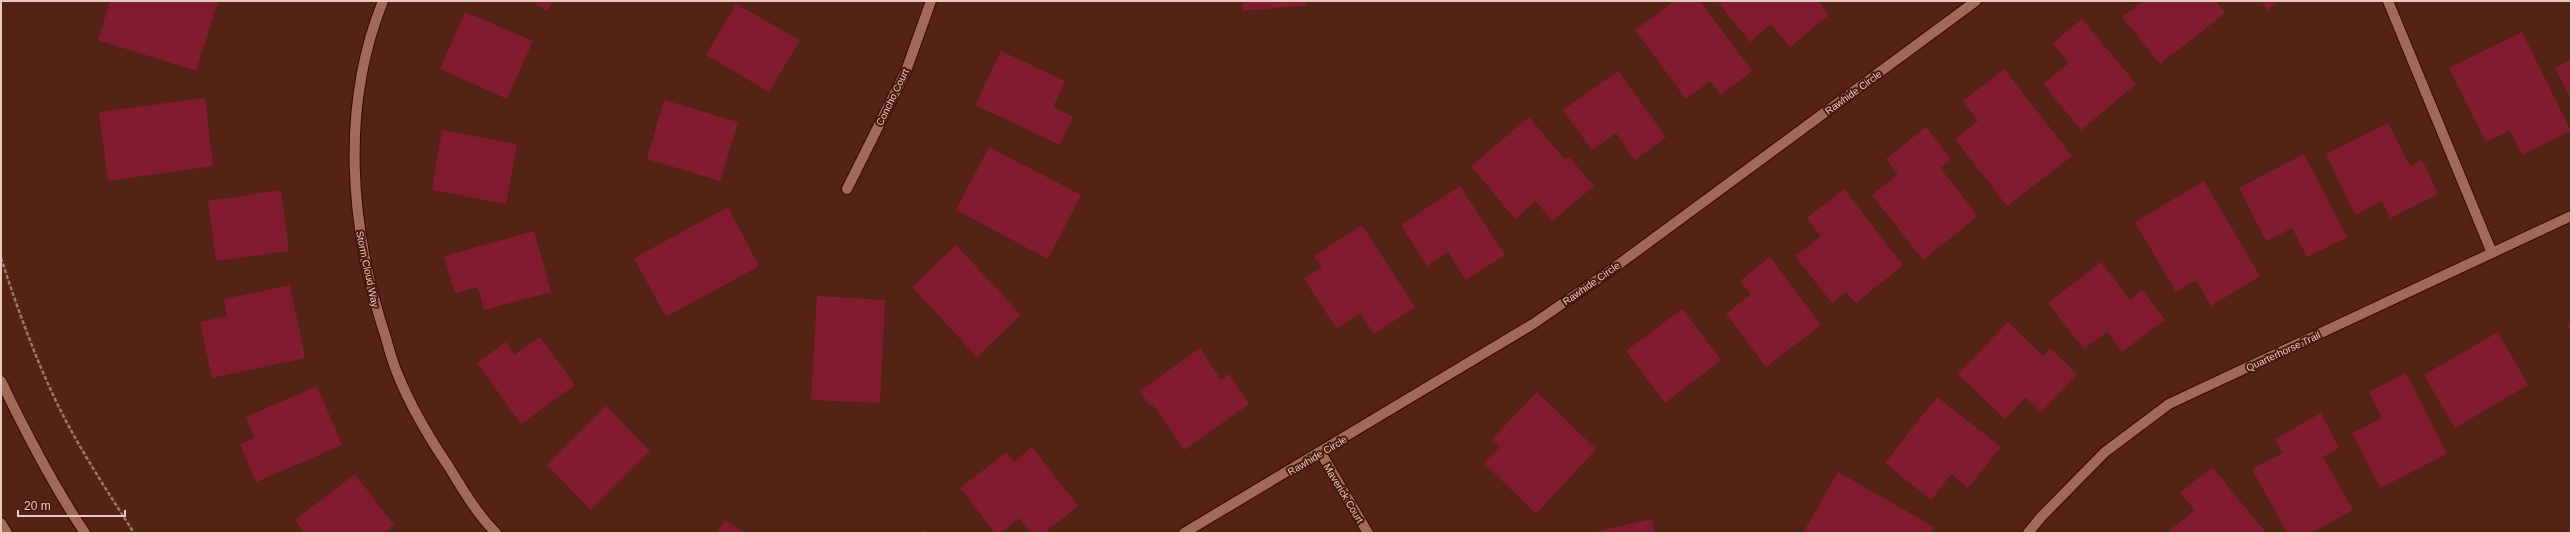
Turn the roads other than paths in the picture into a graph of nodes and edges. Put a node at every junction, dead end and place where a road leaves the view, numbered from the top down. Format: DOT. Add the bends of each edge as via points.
graph roads {
  1 [pos="383,1"];
  2 [pos="931,1"];
  3 [pos="1976,1"];
  4 [pos="2388,1"];
  5 [pos="847,190"];
  6 [pos="2571,216"];
  7 [pos="2492,253"];
  8 [pos="1,380"];
  9 [pos="1321,453"];
  10 [pos="1,523"];
  11 [pos="7,533"];
  12 [pos="85,533"];
  13 [pos="496,533"];
  14 [pos="1184,533"];
  15 [pos="1368,533"];
  16 [pos="2028,533"];
  1 -- 13 [label="street, Storm Cloud Way" via="361,70 355,142 356,208 372,296 398,375 435,446 483,520"];
  2 -- 5 [label="street, Concho Court" via="906,71"];
  3 -- 9 [label="street, Rawhide Circle" via="1611,270 1533,324"];
  4 -- 7 [label="street"];
  6 -- 7 [label="street, Quarterhorse Trail"];
  7 -- 16 [label="street, Quarterhorse Trail" via="2169,404 2105,452"];
  8 -- 12 [label="street" via="29,441 63,502"];
  9 -- 14 [label="street, Rawhide Circle"];
  9 -- 15 [label="street, Maverick Court"];
  10 -- 11 [label="street"];
}
